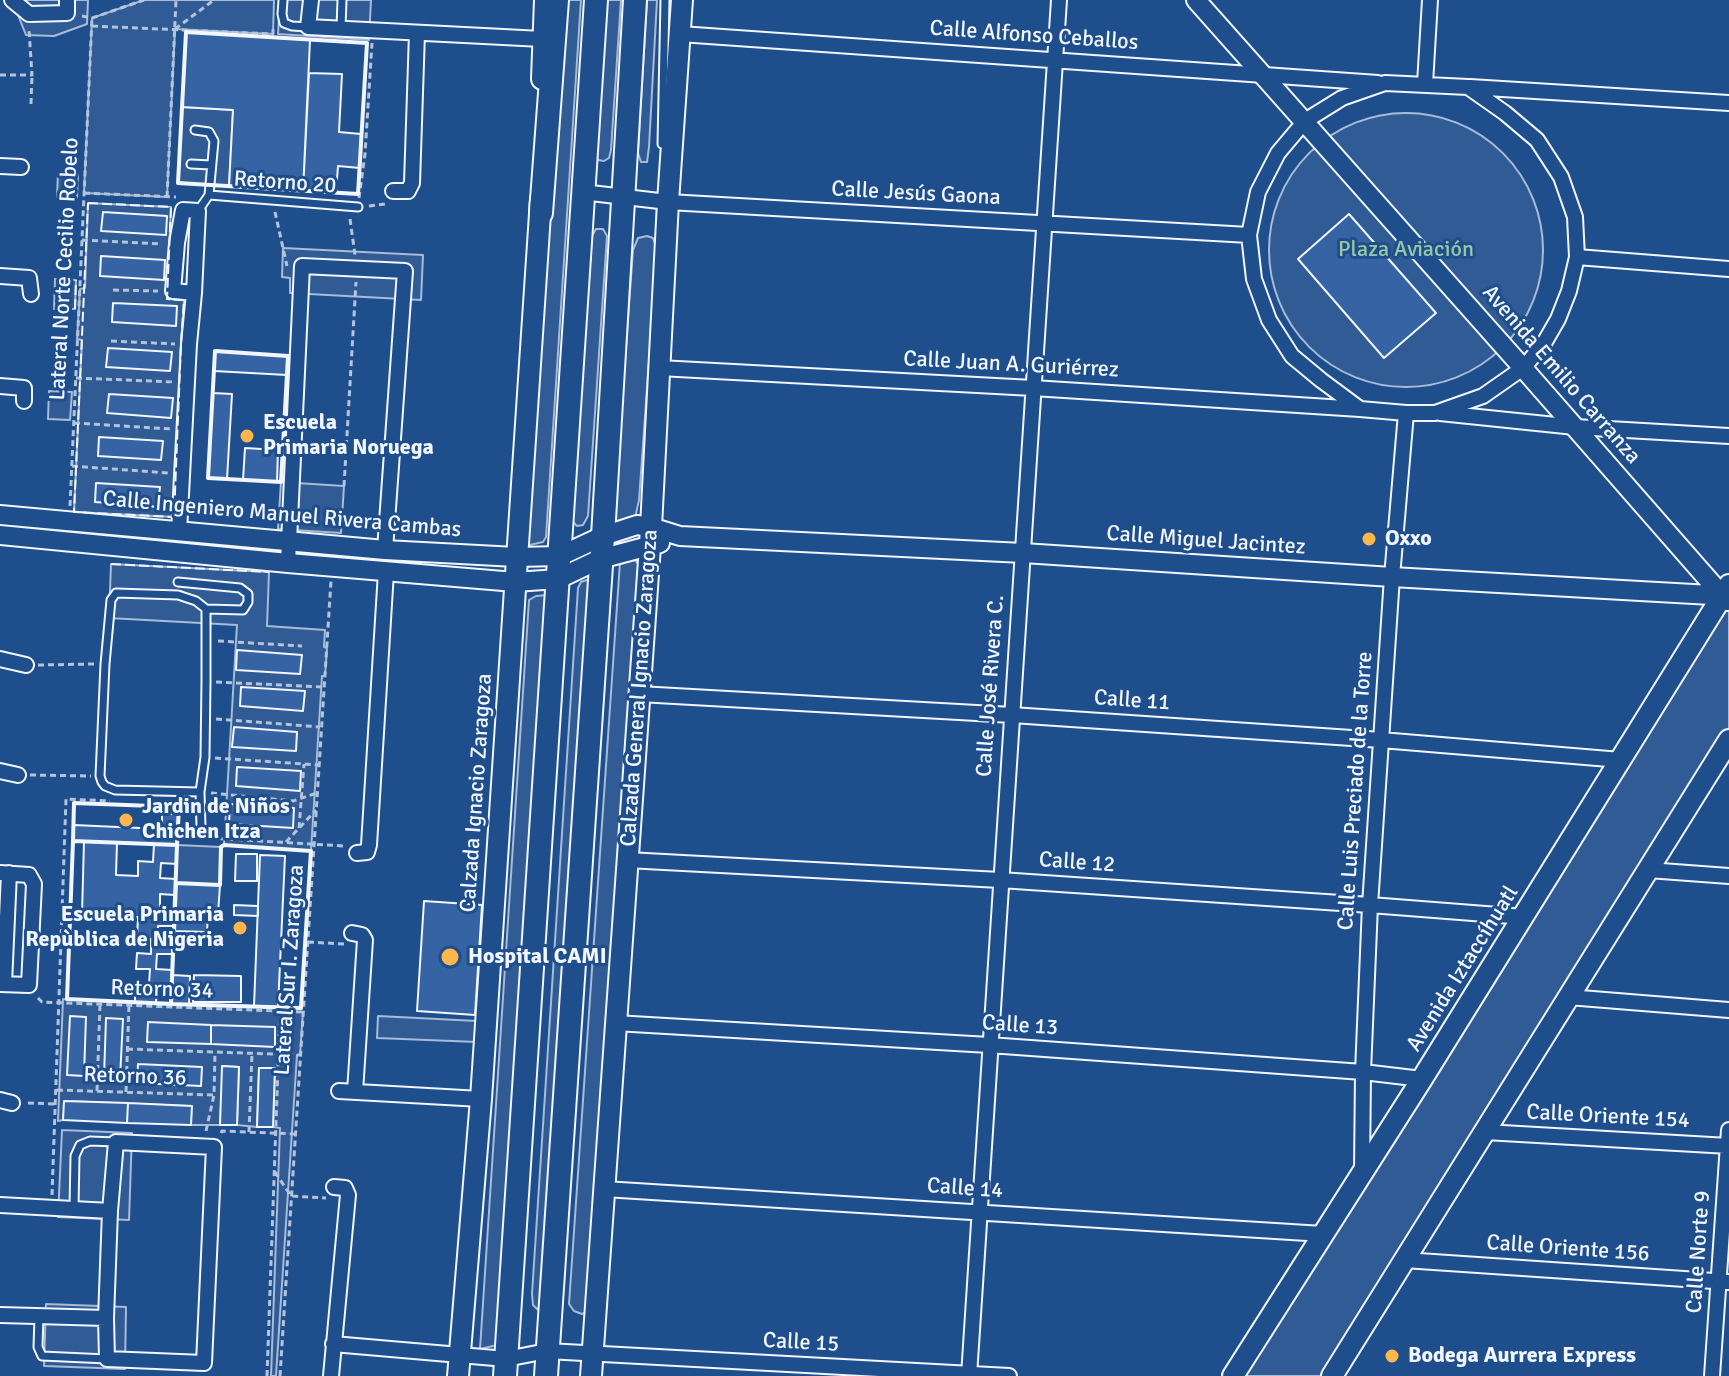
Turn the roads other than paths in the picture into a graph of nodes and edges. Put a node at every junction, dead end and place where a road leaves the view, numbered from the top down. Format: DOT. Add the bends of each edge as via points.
graph roads {
  1 [pos="12,0"];
  2 [pos="283,0"];
  3 [pos="311,0"];
  4 [pos="342,0"];
  5 [pos="545,0"];
  6 [pos="557,0"];
  7 [pos="596,0"];
  8 [pos="635,0"];
  9 [pos="665,0"];
  10 [pos="682,0"];
  11 [pos="1059,0"];
  12 [pos="1196,0"];
  13 [pos="1430,0"];
  14 [pos="67,6"];
  15 [pos="308,27"];
  16 [pos="341,28"];
  17 [pos="417,33"];
  18 [pos="680,34"];
  19 [pos="542,39"];
  20 [pos="1054,59"];
  21 [pos="1259,73"];
  22 [pos="1385,83"];
  23 [pos="1425,84"];
  24 [pos="1468,87"];
  25 [pos="1729,103"];
  26 [pos="1305,121"];
  27 [pos="195,130"];
  28 [pos="191,164"];
  29 [pos="211,165"];
  30 [pos="0,166"];
  31 [pos="21,167"];
  32 [pos="393,191"];
  33 [pos="582,192"];
  34 [pos="209,195"];
  35 [pos="623,197"];
  36 [pos="668,202"];
  37 [pos="358,207"];
  38 [pos="190,211"];
  39 [pos="541,213"];
  40 [pos="1045,223"];
  41 [pos="1249,235"];
  42 [pos="1577,257"];
  43 [pos="1729,269"];
  44 [pos="0,276"];
  45 [pos="194,293"];
  46 [pos="31,294"];
  47 [pos="659,368"];
  48 [pos="1523,368"];
  49 [pos="0,386"];
  50 [pos="1033,388"];
  51 [pos="24,401"];
  52 [pos="1360,409"];
  53 [pos="1406,413"];
  54 [pos="1435,413"];
  55 [pos="1575,427"];
  56 [pos="1729,436"];
  57 [pos="0,515"];
  58 [pos="69,521"];
  59 [pos="179,532"];
  60 [pos="0,535"];
  61 [pos="651,536"];
  62 [pos="67,541"];
  63 [pos="289,541"];
  64 [pos="602,548"];
  65 [pos="385,550"];
  66 [pos="1023,553"];
  67 [pos="560,556"];
  68 [pos="516,557"];
  69 [pos="288,563"];
  70 [pos="386,572"];
  71 [pos="1392,577"];
  72 [pos="558,579"];
  73 [pos="178,582"];
  74 [pos="515,582"];
  75 [pos="1727,595"];
  76 [pos="206,609"];
  77 [pos="0,659"];
  78 [pos="26,665"];
  79 [pos="639,694"];
  80 [pos="1012,715"];
  81 [pos="1381,740"];
  82 [pos="1729,740"];
  83 [pos="1621,760"];
  84 [pos="0,771"];
  85 [pos="18,775"];
  86 [pos="200,792"];
  87 [pos="201,827"];
  88 [pos="357,853"];
  89 [pos="627,860"];
  90 [pos="1648,870"];
  91 [pos="4,873"];
  92 [pos="1729,876"];
  93 [pos="1000,880"];
  94 [pos="1370,905"];
  95 [pos="1524,917"];
  96 [pos="352,933"];
  97 [pos="2,984"];
  98 [pos="1568,997"];
  99 [pos="1729,1010"];
  100 [pos="615,1023"];
  101 [pos="989,1045"];
  102 [pos="1363,1072"];
  103 [pos="1422,1079"];
  104 [pos="481,1099"];
  105 [pos="1729,1130"];
  106 [pos="1485,1132"];
  107 [pos="116,1142"];
  108 [pos="1728,1146"];
  109 [pos="1362,1173"];
  110 [pos="334,1187"];
  111 [pos="604,1189"];
  112 [pos="0,1205"];
  113 [pos="74,1208"];
  114 [pos="110,1211"];
  115 [pos="979,1212"];
  116 [pos="1323,1234"];
  117 [pos="1404,1260"];
  118 [pos="1724,1282"];
  119 [pos="0,1315"];
  120 [pos="39,1317"];
  121 [pos="106,1318"];
  122 [pos="333,1344"];
  123 [pos="547,1351"];
  124 [pos="592,1354"];
  125 [pos="107,1359"];
  126 [pos="459,1366"];
  127 [pos="506,1368"];
  128 [pos="969,1375"];
  129 [pos="331,1376"];
  130 [pos="546,1376"];
  131 [pos="591,1376"];
  132 [pos="1009,1376"];
  133 [pos="1233,1376"];
  134 [pos="1332,1376"];
  135 [pos="1712,1376"];
  1 -- 14 [label="street" via="29,14"];
  2 -- 15 [label="lane" via="284,23"];
  3 -- 15 [label="street"];
  4 -- 16 [label="lane"];
  5 -- 19 [label="main road"];
  6 -- 39 [label="main road"];
  7 -- 33 [label="main road"];
  8 -- 35 [label="main road"];
  9 -- 36 [label="lane" via="662,152"];
  10 -- 18 [label="main road, Calzada General Ignacio Zaragoza"];
  11 -- 20 [label="street, Calle José Rivera C."];
  12 -- 21 [label="street, Avenida Emilio Carranza"];
  13 -- 23 [label="street"];
  15 -- 16 [label="street"];
  16 -- 17 [label="street"];
  17 -- 19 [label="street"];
  17 -- 32 [label="street" via="412,183 408,191"];
  18 -- 20 [label="street, Calle Alfonso Ceballos"];
  18 -- 36 [label="main road, Calzada General Ignacio Zaragoza"];
  19 -- 39 [label="main road"];
  20 -- 21 [label="street, Calle Alfonso Ceballos"];
  20 -- 40 [label="street, Calle José Rivera C."];
  21 -- 22 [label="street, Calle Alfonso Ceballos"];
  21 -- 26 [label="street, Avenida Emilio Carranza"];
  22 -- 23 [label="street, Calle Alfonso Ceballos"];
  22 -- 26 [label="street" via="1342,98"];
  23 -- 24 [label="street, Calle Alfonso Ceballos"];
  24 -- 25 [label="street"];
  24 -- 42 [label="street" via="1537,140 1561,177 1575,217"];
  26 -- 41 [label="street" via="1278,153 1258,192"];
  26 -- 48 [label="street, Avenida Emilio Carranza"];
  27 -- 29 [label="lane" via="213,136"];
  28 -- 29 [label="lane"];
  29 -- 34 [label="lane"];
  30 -- 31 [label="street"];
  33 -- 35 [label="street, Calle Jesús Gaona"];
  33 -- 67 [label="main road"];
  34 -- 37 [label="lane, Retorno 20"];
  34 -- 38 [label="lane"];
  35 -- 36 [label="street, Calle Jesús Gaona"];
  35 -- 64 [label="main road"];
  36 -- 40 [label="street, Calle Jesús Gaona"];
  36 -- 47 [label="main road, Calzada General Ignacio Zaragoza"];
  38 -- 45 [label="street"];
  38 -- 45 [label="street" via="177,243 173,291"];
  39 -- 68 [label="main road, Calzada Ignacio Zaragoza"];
  40 -- 41 [label="street, Calle Jesús Gaona"];
  40 -- 50 [label="street, Calle José Rivera C."];
  41 -- 52 [label="street" via="1254,279 1284,344"];
  42 -- 43 [label="street"];
  42 -- 48 [label="street" via="1558,319"];
  44 -- 46 [label="street" via="29,278"];
  45 -- 59 [label="street"];
  47 -- 50 [label="street, Calle Juan A. Guriérrez"];
  47 -- 61 [label="main road, Calzada General Ignacio Zaragoza"];
  48 -- 54 [label="street" via="1483,396"];
  48 -- 55 [label="street, Avenida Emilio Carranza"];
  49 -- 51 [label="street" via="24,388"];
  50 -- 52 [label="street, Calle Juan A. Guriérrez"];
  50 -- 66 [label="street, Calle José Rivera C."];
  52 -- 53 [label="street, Calle Juan A. Guriérrez"];
  53 -- 54 [label="street, Calle Juan A. Guriérrez"];
  53 -- 71 [label="street, Calle Luis Preciado de la Torre"];
  54 -- 55 [label="street"];
  55 -- 56 [label="street"];
  55 -- 75 [label="street, Avenida Emilio Carranza"];
  57 -- 58 [label="street, Calle Ingeniero Manuel Rivera Cambas"];
  58 -- 59 [label="street, Calle Ingeniero Manuel Rivera Cambas"];
  58 -- 62 [label="street"];
  59 -- 63 [label="street, Calle Ingeniero Manuel Rivera Cambas"];
  60 -- 62 [label="street, Calle Ingeniero Manuel Rivera Cambas"];
  61 -- 64 [label="street, Calle Miguel Jacintez"];
  61 -- 66 [label="street, Calle Miguel Jacintez"];
  61 -- 79 [label="main road, Calzada General Ignacio Zaragoza"];
  62 -- 69 [label="street, Calle Ingeniero Manuel Rivera Cambas"];
  63 -- 65 [label="street, Calle Ingeniero Manuel Rivera Cambas"];
  63 -- 65 [label="street" via="302,266 405,271"];
  63 -- 69 [label="street"];
  64 -- 67 [label="street, Calle Miguel Jacintez"];
  64 -- 72 [label="street, Calle Miguel Jacintez"];
  64 -- 123 [label="main road"];
  65 -- 68 [label="street, Calle Ingeniero Manuel Rivera Cambas"];
  66 -- 71 [label="street, Calle Miguel Jacintez"];
  66 -- 80 [label="street, Calle José Rivera C."];
  67 -- 68 [label="street, Calle Ingeniero Manuel Rivera Cambas"];
  67 -- 72 [label="main road"];
  68 -- 74 [label="main road, Calzada Ignacio Zaragoza"];
  69 -- 70 [label="street, Calle Ingeniero Manuel Rivera Cambas"];
  70 -- 74 [label="street, Calle Ingeniero Manuel Rivera Cambas"];
  70 -- 88 [label="street" via="369,845 367,852"];
  71 -- 75 [label="street, Calle Miguel Jacintez"];
  71 -- 81 [label="street, Calle Luis Preciado de la Torre"];
  72 -- 74 [label="street, Calle Ingeniero Manuel Rivera Cambas"];
  72 -- 127 [label="main road"];
  73 -- 76 [label="lane" via="240,588 248,594 243,610"];
  74 -- 104 [label="main road, Calzada Ignacio Zaragoza"];
  75 -- 83 [label="main road, Avenida Iztaccíhuatl"];
  76 -- 86 [label="lane"];
  76 -- 86 [label="lane" via="178,595 112,596 100,776 115,790"];
  77 -- 78 [label="street"];
  79 -- 80 [label="street, Calle 11"];
  79 -- 89 [label="main road, Calzada General Ignacio Zaragoza"];
  80 -- 81 [label="street, Calle 11"];
  80 -- 93 [label="street, Calle José Rivera C."];
  81 -- 83 [label="street, Calle 11"];
  81 -- 94 [label="street, Calle Luis Preciado de la Torre"];
  82 -- 90 [label="main road"];
  83 -- 95 [label="main road, Avenida Iztaccíhuatl"];
  84 -- 85 [label="street"];
  86 -- 87 [label="lane"];
  89 -- 93 [label="street, Calle 12"];
  89 -- 100 [label="main road, Calzada General Ignacio Zaragoza"];
  90 -- 92 [label="street"];
  90 -- 98 [label="main road"];
  91 -- 97 [label="street"];
  91 -- 97 [label="street" via="29,875 34,884 29,985"];
  93 -- 94 [label="street, Calle 12"];
  93 -- 101 [label="street, Calle José Rivera C."];
  94 -- 95 [label="street, Calle 12"];
  94 -- 102 [label="street, Calle Luis Preciado de la Torre"];
  95 -- 103 [label="main road, Avenida Iztaccíhuatl"];
  96 -- 104 [label="street" via="365,940 347,1091"];
  98 -- 99 [label="street"];
  98 -- 106 [label="main road"];
  100 -- 101 [label="street, Calle 13"];
  100 -- 111 [label="main road, Calzada General Ignacio Zaragoza"];
  101 -- 102 [label="street, Calle 13"];
  101 -- 115 [label="street, Calle José Rivera C."];
  102 -- 103 [label="street, Calle 13"];
  102 -- 109 [label="street, Calle Luis Preciado de la Torre"];
  103 -- 109 [label="main road, Avenida Iztaccíhuatl"];
  104 -- 126 [label="main road, Calzada Ignacio Zaragoza"];
  105 -- 108 [label="street, Calle Norte 9"];
  106 -- 108 [label="street, Calle Oriente 154"];
  106 -- 117 [label="main road"];
  107 -- 113 [label="lane" via="80,1145"];
  107 -- 114 [label="street"];
  107 -- 125 [label="street" via="208,1146 204,1363"];
  108 -- 118 [label="street, Calle Norte 9"];
  109 -- 116 [label="main road, Avenida Iztaccíhuatl"];
  110 -- 122 [label="street" via="345,1188 348,1195"];
  111 -- 115 [label="street, Calle 14"];
  111 -- 124 [label="main road, Calzada General Ignacio Zaragoza"];
  112 -- 113 [label="street"];
  113 -- 114 [label="street"];
  114 -- 121 [label="street"];
  115 -- 116 [label="street, Calle 14"];
  115 -- 128 [label="street, Calle José Rivera C."];
  116 -- 133 [label="main road, Avenida Iztaccíhuatl"];
  117 -- 118 [label="street, Calle Oriente 156"];
  117 -- 134 [label="main road"];
  118 -- 135 [label="street, Calle Norte 9"];
  119 -- 120 [label="street"];
  120 -- 121 [label="street"];
  120 -- 125 [label="lane" via="42,1356"];
  121 -- 125 [label="street"];
  122 -- 126 [label="street, Calle 15"];
  122 -- 129 [label="street"];
  123 -- 124 [label="street, Calle 15"];
  123 -- 127 [label="street, Calle 15"];
  123 -- 130 [label="main road"];
  124 -- 128 [label="street, Calle 15"];
  124 -- 131 [label="main road, Calzada General Ignacio Zaragoza"];
  126 -- 127 [label="street, Calle 15"];
  128 -- 132 [label="street, Calle 15"];
}
